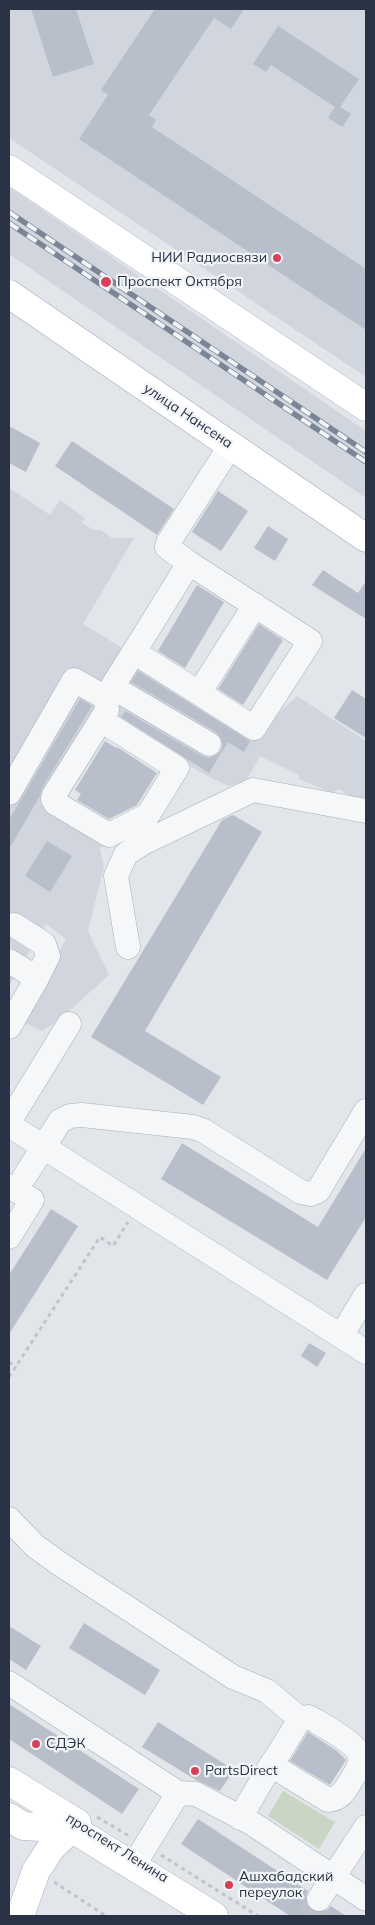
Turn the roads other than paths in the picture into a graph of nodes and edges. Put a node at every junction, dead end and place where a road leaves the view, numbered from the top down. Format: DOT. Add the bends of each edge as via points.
graph roads {
  1 [pos="9,169"];
  2 [pos="9,294"];
  3 [pos="366,407"];
  4 [pos="231,446"];
  5 [pos="366,538"];
  6 [pos="189,563"];
  7 [pos="255,605"];
  8 [pos="134,652"];
  9 [pos="199,693"];
  10 [pos="106,701"];
  11 [pos="209,744"];
  12 [pos="9,793"];
  13 [pos="366,811"];
  14 [pos="11,927"];
  15 [pos="128,946"];
  16 [pos="9,960"];
  17 [pos="37,978"];
  18 [pos="69,1024"];
  19 [pos="9,1027"];
  20 [pos="366,1111"];
  21 [pos="9,1124"];
  22 [pos="42,1148"];
  23 [pos="17,1181"];
  24 [pos="11,1229"];
  25 [pos="366,1295"];
  26 [pos="341,1336"];
  27 [pos="366,1352"];
  28 [pos="9,1519"];
  29 [pos="9,1683"];
  30 [pos="300,1719"];
  31 [pos="271,1765"];
  32 [pos="9,1780"];
  33 [pos="178,1794"];
  34 [pos="9,1817"];
  35 [pos="240,1818"];
  36 [pos="75,1826"];
  37 [pos="366,1827"];
  38 [pos="136,1860"];
  39 [pos="333,1877"];
  40 [pos="319,1899"];
  41 [pos="366,1899"];
  42 [pos="20,1916"];
  43 [pos="214,1916"];
  44 [pos="224,1916"];
  1 -- 3 [label="main road"];
  2 -- 4 [label="main road, улица Нансена"];
  4 -- 5 [label="main road, улица Нансена"];
  4 -- 6 [label="street" via="168,542 167,547"];
  6 -- 7 [label="street"];
  6 -- 8 [label="street"];
  7 -- 9 [label="street"];
  7 -- 9 [label="street" via="310,641 254,728"];
  8 -- 9 [label="street"];
  8 -- 10 [label="street"];
  10 -- 10 [label="street" via="53,800 104,834 113,834 120,824 151,812 177,768"];
  10 -- 11 [label="street"];
  10 -- 12 [label="street" via="74,680"];
  13 -- 15 [label="street" via="253,790 143,843 126,854 116,876"];
  14 -- 17 [label="street" via="44,944 48,956"];
  16 -- 17 [label="street"];
  17 -- 19 [label="street"];
  18 -- 21 [label="street"];
  20 -- 22 [label="street" via="318,1191 311,1194 301,1192 193,1127 82,1114 60,1121"];
  21 -- 22 [label="street"];
  22 -- 23 [label="street"];
  22 -- 26 [label="street"];
  23 -- 24 [label="street" via="32,1200"];
  25 -- 26 [label="street"];
  26 -- 27 [label="street"];
  28 -- 30 [label="street" via="35,1546 60,1564 233,1677 267,1691"];
  29 -- 33 [label="street"];
  30 -- 31 [label="street"];
  30 -- 31 [label="street" via="309,1717 356,1747 360,1757 358,1768 342,1795 328,1800"];
  31 -- 35 [label="street"];
  32 -- 36 [label="main road, проспект Ленина"];
  33 -- 35 [label="street" via="196,1794"];
  33 -- 38 [label="street"];
  34 -- 36 [label="main road, проспект Ленина" via="23,1826"];
  35 -- 39 [label="street"];
  36 -- 38 [label="street, проспект Ленина"];
  36 -- 42 [label="main road" via="51,1848 36,1871"];
  36 -- 43 [label="main road"];
  37 -- 39 [label="street"];
  38 -- 44 [label="street, проспект Ленина"];
  39 -- 40 [label="street"];
  39 -- 41 [label="street"];
}
